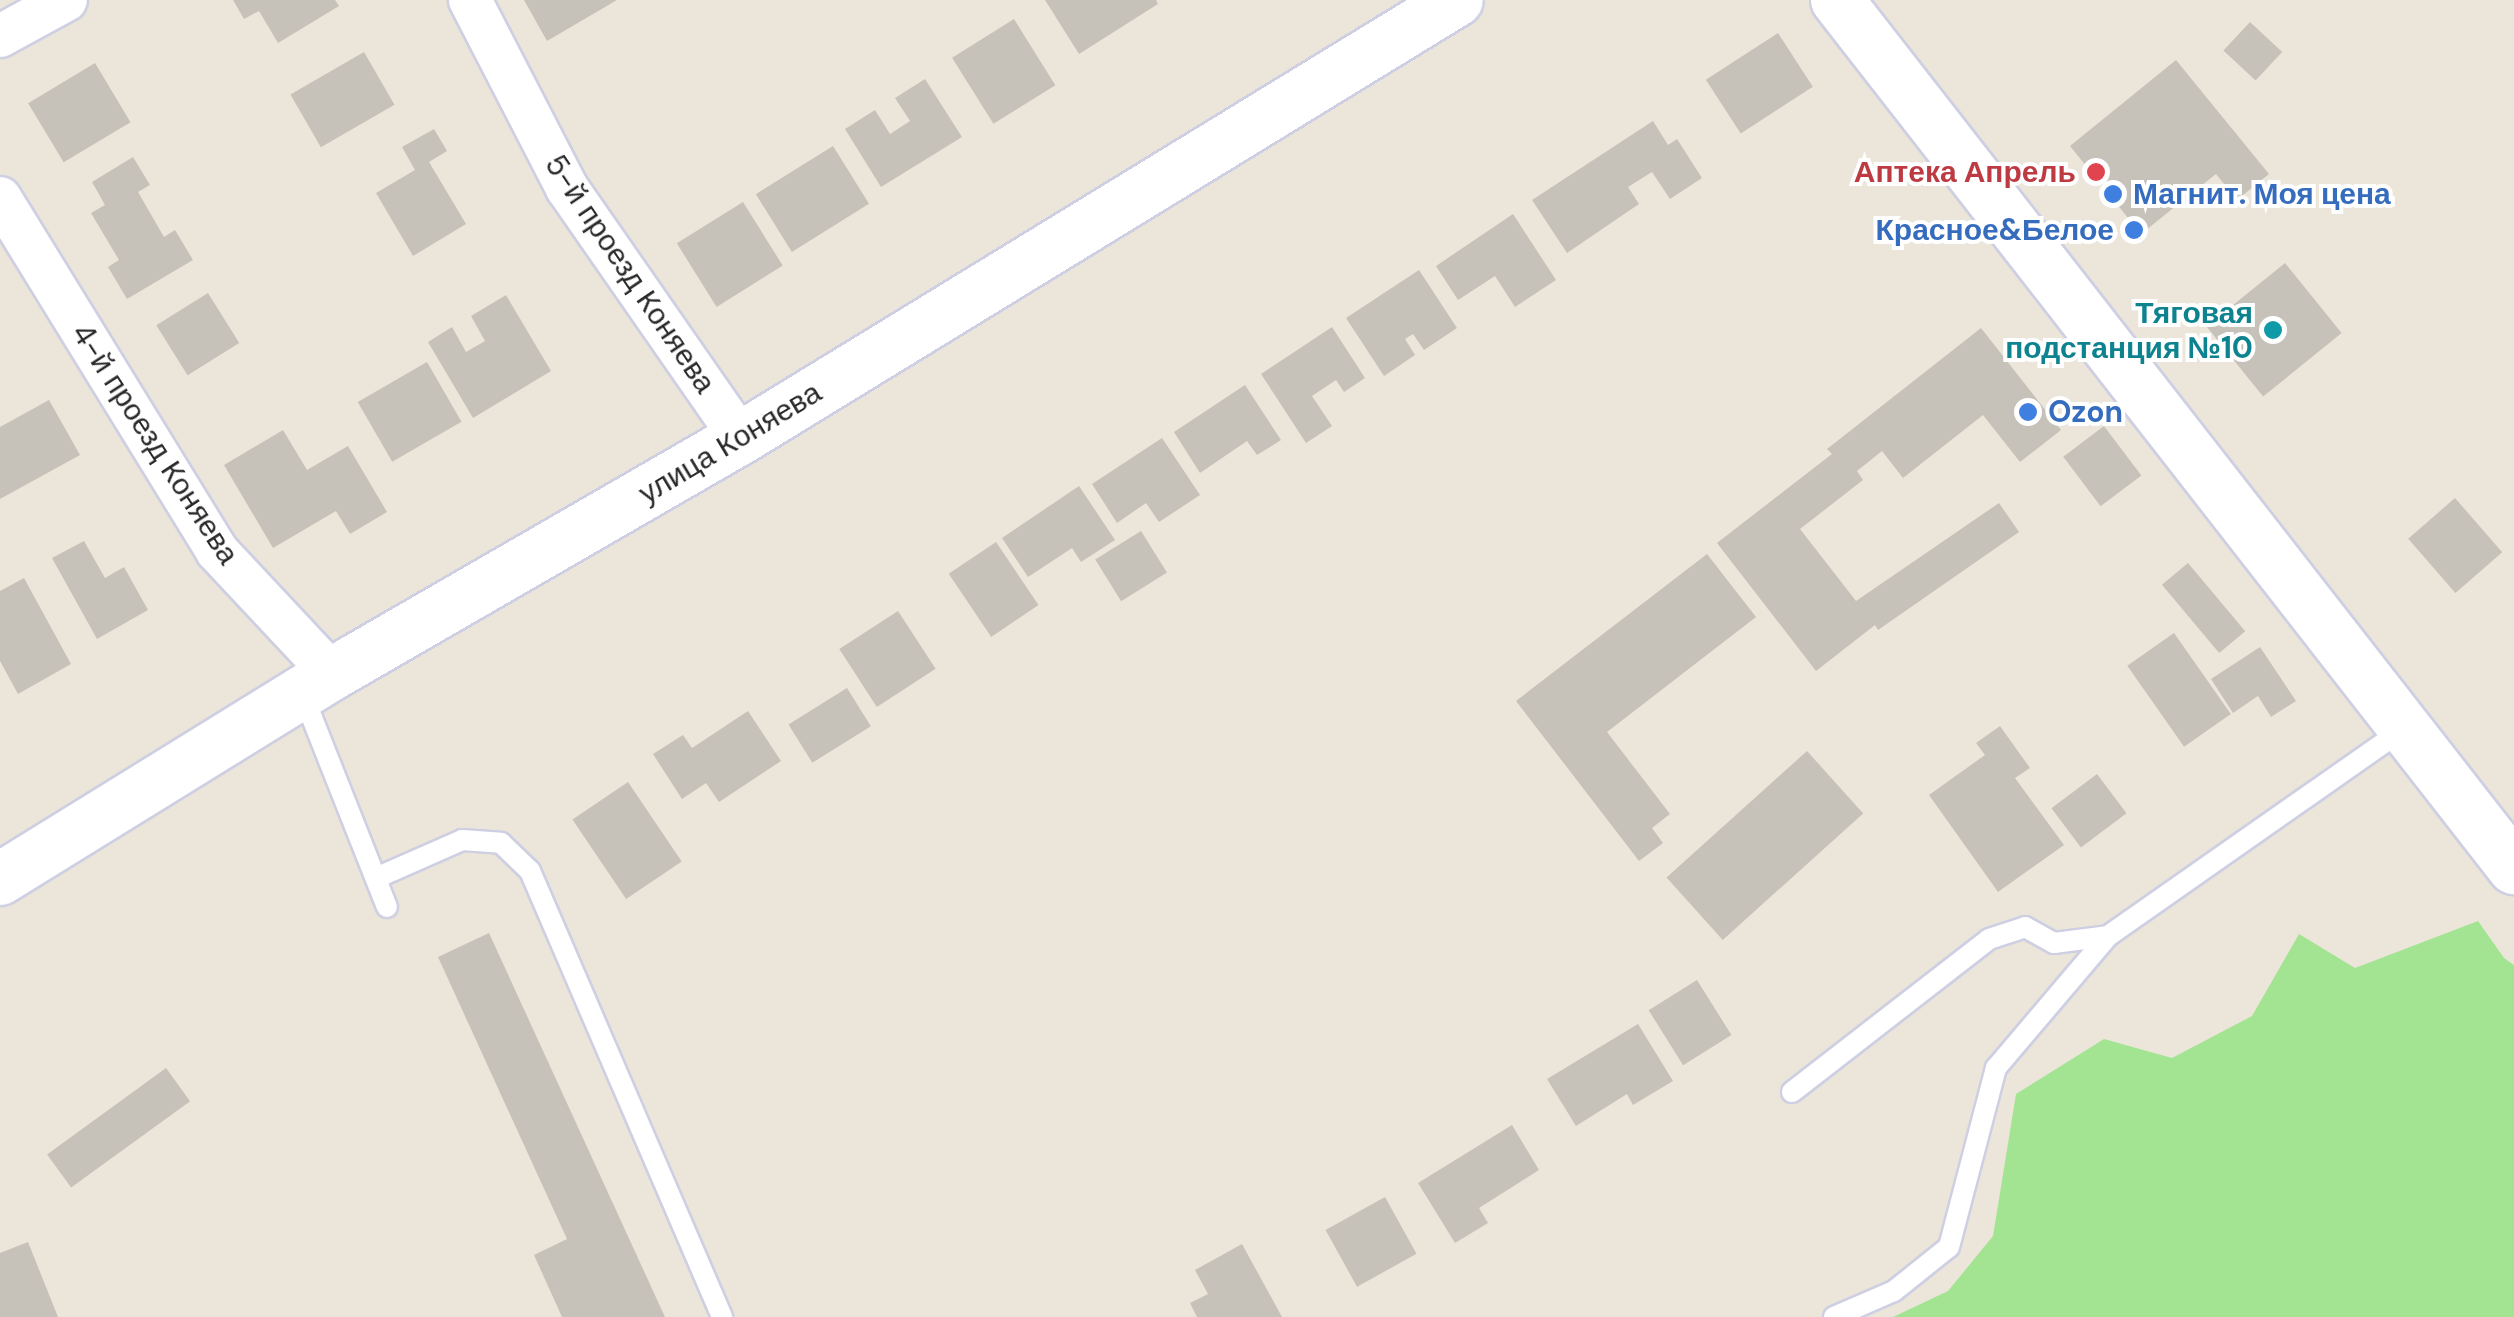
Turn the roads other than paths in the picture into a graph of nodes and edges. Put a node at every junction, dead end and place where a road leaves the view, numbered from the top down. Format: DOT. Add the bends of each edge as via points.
graph roads {
  1 [pos="66,0"];
  2 [pos="470,0"];
  3 [pos="1456,0"];
  4 [pos="1836,0"];
  5 [pos="0,36"];
  6 [pos="0,198"];
  7 [pos="741,438"];
  8 [pos="317,684"];
  9 [pos="2405,728"];
  10 [pos="2514,868"];
  11 [pos="376,878"];
  12 [pos="0,879"];
  13 [pos="387,907"];
  14 [pos="2108,936"];
  15 [pos="1792,1092"];
  16 [pos="722,1317"];
  17 [pos="1834,1317"];
  1 -- 5 [label="street"];
  2 -- 7 [label="street, 5-й проезд Коняева" via="567,188"];
  3 -- 7 [label="street, улица Коняева"];
  4 -- 9 [label="street"];
  6 -- 8 [label="street, 4-й проезд Коняева" via="217,551"];
  7 -- 8 [label="street, улица Коняева"];
  8 -- 11 [label="lane"];
  8 -- 12 [label="street, улица Коняева"];
  9 -- 10 [label="street"];
  9 -- 14 [label="lane"];
  11 -- 13 [label="lane"];
  11 -- 16 [label="lane" via="462,840 501,843 530,871"];
  14 -- 15 [label="lane" via="2054,943 2025,928 1989,939"];
  14 -- 17 [label="lane" via="1996,1068 1949,1246 1894,1291"];
}
